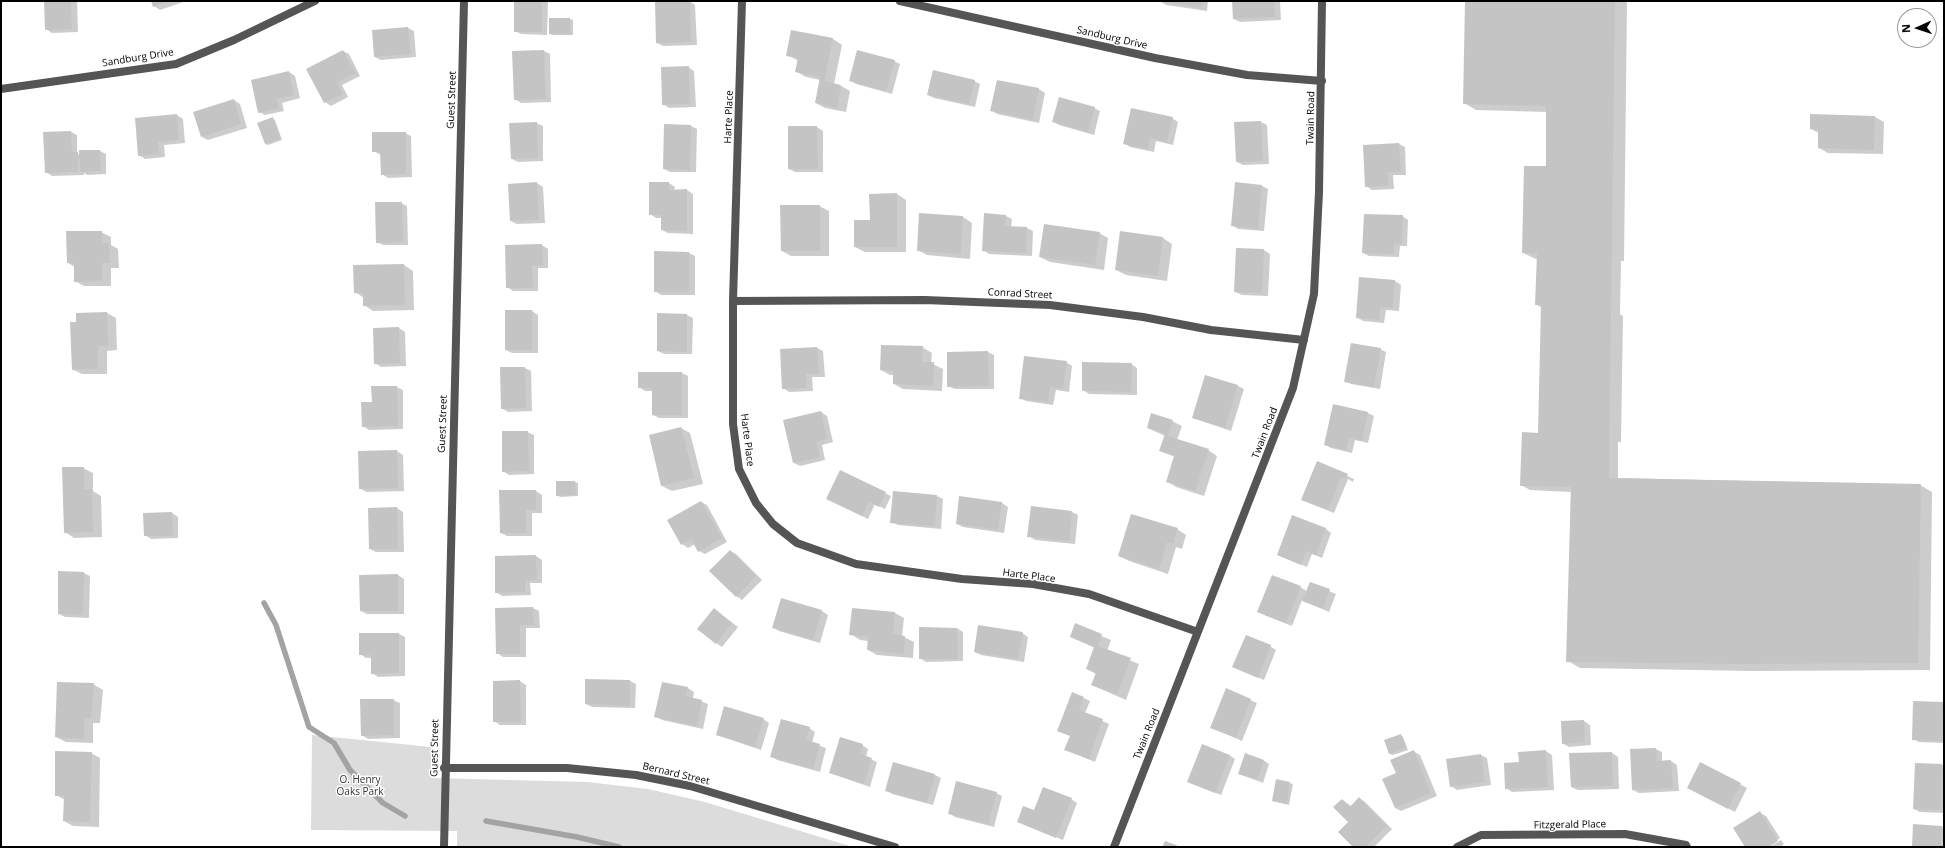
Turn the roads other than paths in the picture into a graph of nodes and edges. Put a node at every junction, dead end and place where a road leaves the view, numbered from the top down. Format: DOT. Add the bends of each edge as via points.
graph roads {
  1 [pos="315,1"];
  2 [pos="464,1"];
  3 [pos="742,1"];
  4 [pos="900,1"];
  5 [pos="1322,1"];
  6 [pos="1322,81"];
  7 [pos="1,89"];
  8 [pos="733,301"];
  9 [pos="1304,340"];
  10 [pos="1198,632"];
  11 [pos="444,768"];
  12 [pos="1686,846"];
  13 [pos="444,847"];
  14 [pos="895,847"];
  15 [pos="1114,847"];
  16 [pos="1457,847"];
  1 -- 7 [label="street, Sandburg Drive" via="234,40 176,64"];
  2 -- 11 [label="street, Guest Street"];
  3 -- 8 [label="street, Harte Place"];
  4 -- 6 [label="street, Sandburg Drive" via="1163,60 1247,75"];
  5 -- 6 [label="street, Twain Road"];
  6 -- 9 [label="street, Twain Road" via="1314,294"];
  8 -- 9 [label="street, Conrad Street" via="925,300 1050,305 1143,317 1211,330"];
  8 -- 10 [label="street, Harte Place" via="733,424 739,469 756,504 774,524 797,543 856,564 962,579 1032,584 1089,594"];
  9 -- 10 [label="street, Twain Road" via="1293,388"];
  10 -- 15 [label="street, Twain Road"];
  11 -- 13 [label="street, Guest Street"];
  11 -- 14 [label="street, Bernard Street" via="567,768 636,775 690,786"];
  12 -- 16 [label="street, Fitzgerald Place" via="1625,834 1481,835"];
}
